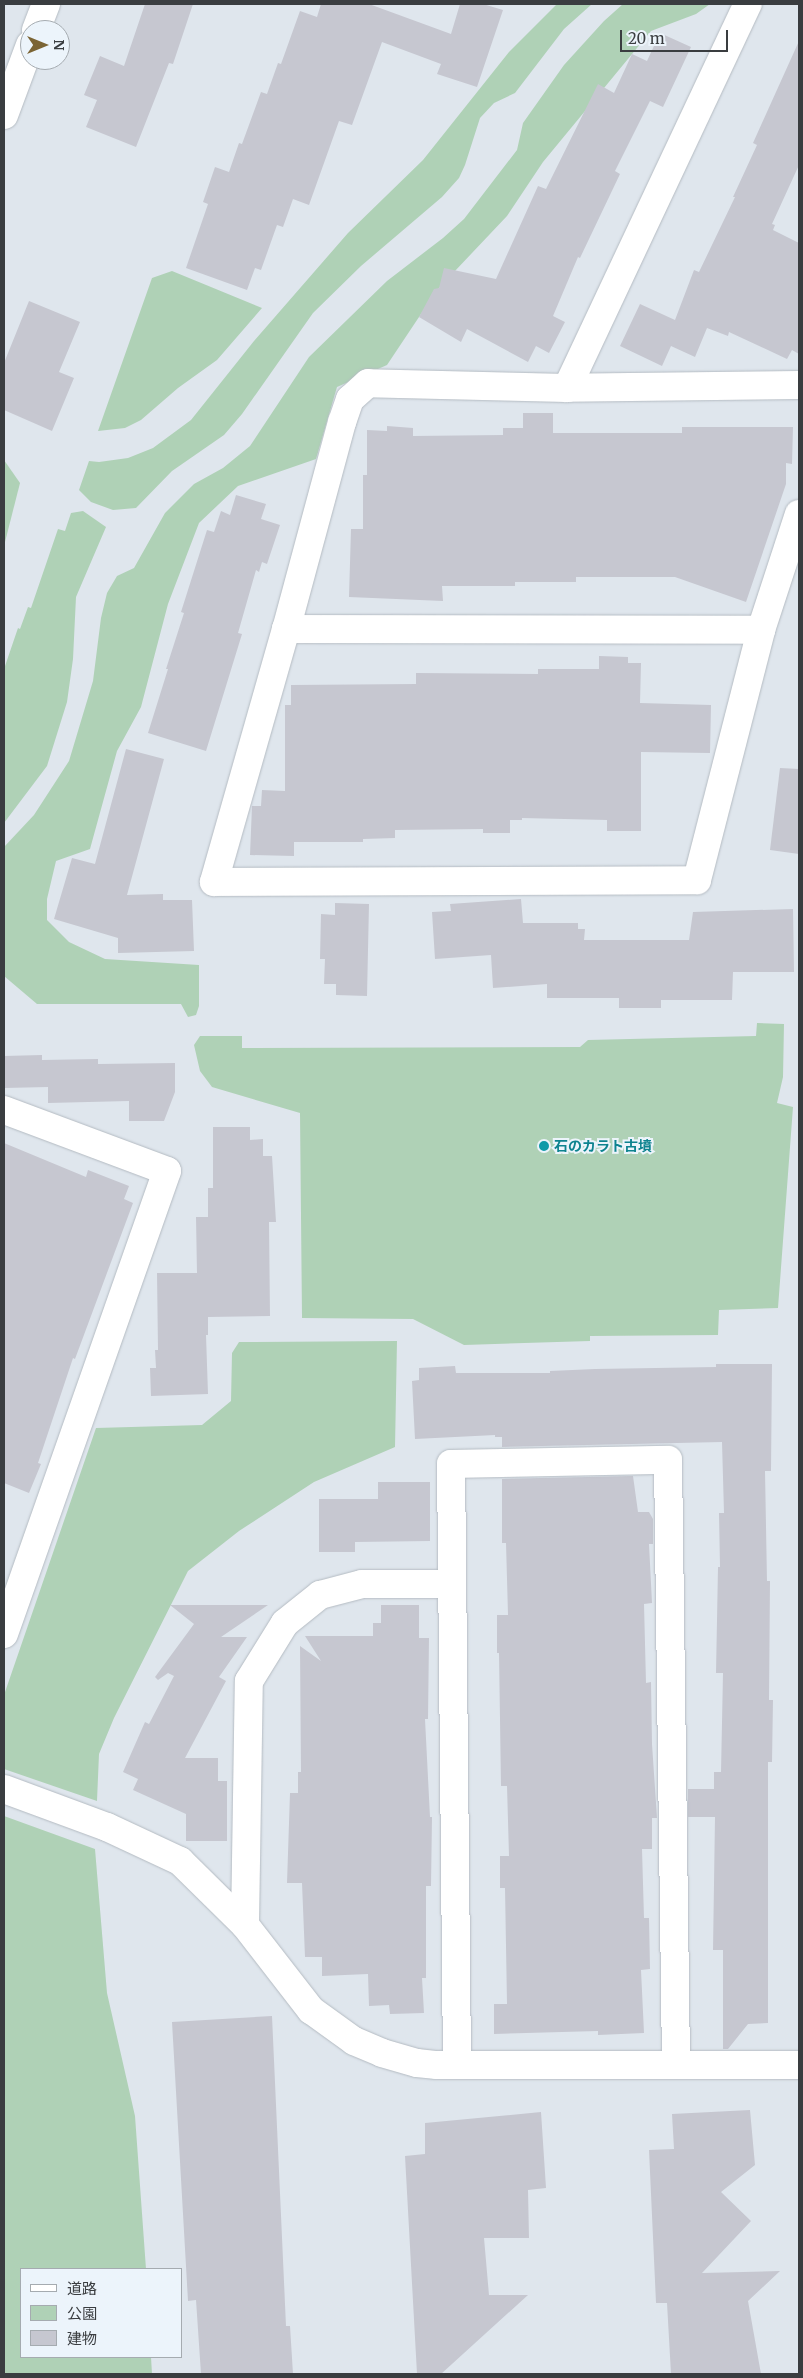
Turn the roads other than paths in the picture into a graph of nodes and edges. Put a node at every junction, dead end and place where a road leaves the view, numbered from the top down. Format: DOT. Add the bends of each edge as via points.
graph roads {
  1 [pos="46,4"];
  2 [pos="748,4"];
  3 [pos="40,20"];
  4 [pos="21,70"];
  5 [pos="4,115"];
  6 [pos="799,384"];
  7 [pos="567,388"];
  8 [pos="799,514"];
  9 [pos="286,629"];
  10 [pos="761,630"];
  11 [pos="4,1110"];
  12 [pos="450,1584"];
  13 [pos="4,1634"];
  14 [pos="4,1788"];
  15 [pos="245,1925"];
  16 [pos="457,2064"];
  17 [pos="676,2065"];
  18 [pos="799,2065"];
  1 -- 3 [label="street"];
  2 -- 7 [label="street"];
  4 -- 5 [label="street"];
  6 -- 7 [label="street"];
  7 -- 9 [label="street" via="368,383 350,399 342,422"];
  8 -- 10 [label="street"];
  9 -- 10 [label="street"];
  9 -- 10 [label="street" via="214,882 697,880"];
  11 -- 13 [label="street" via="167,1171"];
  12 -- 15 [label="street" via="362,1584 320,1595 285,1623 249,1681"];
  12 -- 16 [label="street"];
  12 -- 17 [label="street" via="450,1464 668,1460"];
  14 -- 15 [label="street" via="107,1827 180,1861"];
  15 -- 16 [label="street" via="310,2010 332,2027 399,2059 437,2065"];
  16 -- 17 [label="street"];
  17 -- 18 [label="street"];
}
